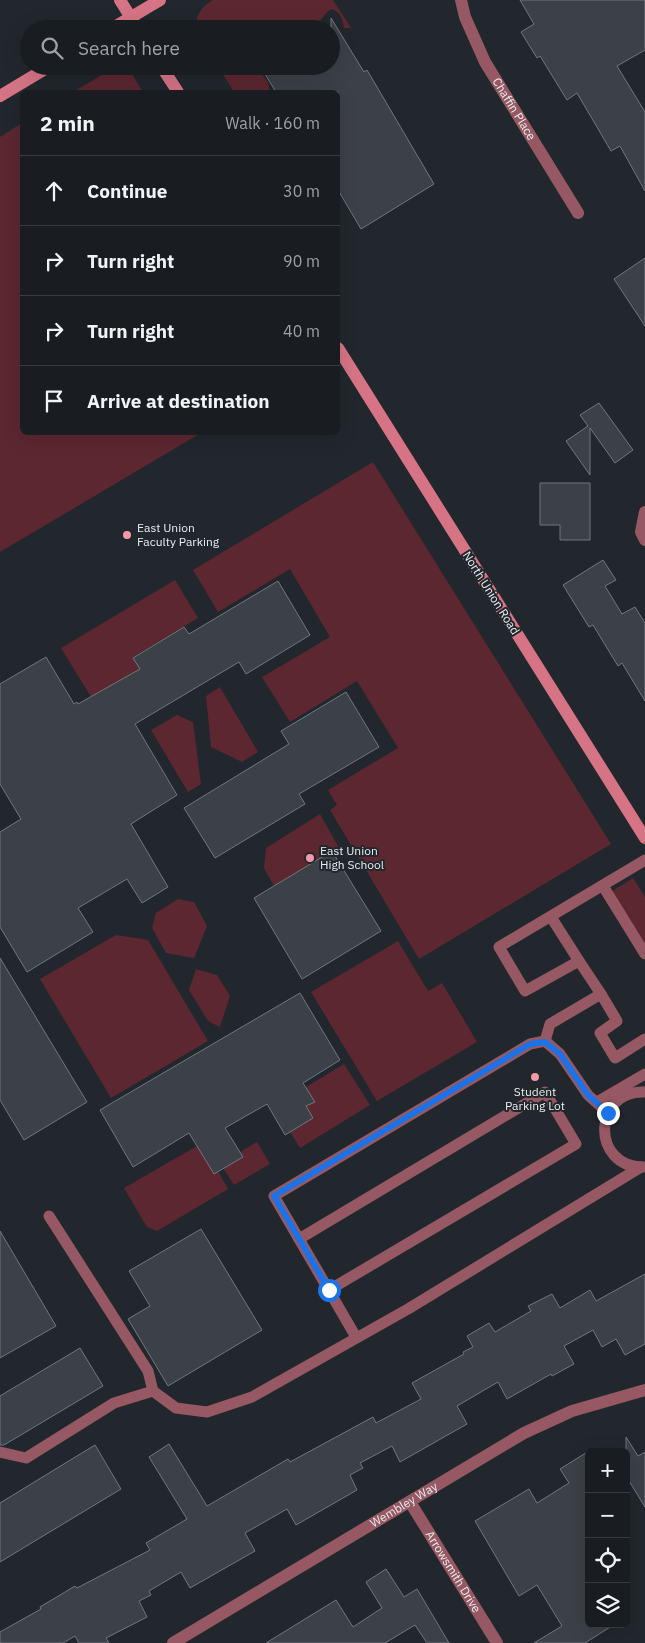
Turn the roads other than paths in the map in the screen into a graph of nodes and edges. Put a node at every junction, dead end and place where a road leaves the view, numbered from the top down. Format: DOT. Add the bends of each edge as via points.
graph roads {
  1 [pos="120,0"];
  2 [pos="160,0"];
  3 [pos="461,0"];
  4 [pos="130,17"];
  5 [pos="126,20"];
  6 [pos="132,20"];
  7 [pos="35,75"];
  8 [pos="167,75"];
  9 [pos="177,90"];
  10 [pos="0,96"];
  11 [pos="578,214"];
  12 [pos="340,351"];
  13 [pos="645,512"];
  14 [pos="645,540"];
  15 [pos="645,838"];
  16 [pos="645,860"];
  17 [pos="603,886"];
  18 [pos="551,917"];
  19 [pos="645,954"];
  20 [pos="579,961"];
  21 [pos="601,994"];
  22 [pos="645,1039"];
  23 [pos="545,1042"];
  24 [pos="645,1074"];
  25 [pos="645,1092"];
  26 [pos="597,1102"];
  27 [pos="608,1113"];
  28 [pos="643,1167"];
  29 [pos="49,1216"];
  30 [pos="299,1239"];
  31 [pos="329,1290"];
  32 [pos="356,1337"];
  33 [pos="645,1390"];
  34 [pos="153,1391"];
  35 [pos="0,1452"];
  36 [pos="410,1502"];
  37 [pos="173,1643"];
  38 [pos="497,1643"];
  1 -- 4 [label="street"];
  2 -- 4 [label="street"];
  3 -- 11 [label="street, Chaffin Place" via="464,17 485,62"];
  4 -- 5 [label="street"];
  4 -- 6 [label="street"];
  7 -- 10 [label="street"];
  8 -- 9 [label="street"];
  12 -- 15 [label="street, North Union Road"];
  13 -- 14 [label="street" via="641,532"];
  16 -- 17 [label="lane"];
  17 -- 18 [label="lane"];
  17 -- 19 [label="lane"];
  18 -- 20 [label="lane"];
  18 -- 20 [label="lane" via="499,947 526,990"];
  20 -- 21 [label="lane"];
  21 -- 22 [label="lane" via="617,1021 600,1032 615,1058"];
  21 -- 23 [label="lane" via="550,1024"];
  23 -- 26 [label="lane" via="560,1054 588,1095"];
  23 -- 30 [label="lane" via="530,1044 274,1196"];
  24 -- 26 [label="lane"];
  25 -- 27 [label="lane" via="625,1095"];
  26 -- 27 [label="lane"];
  27 -- 28 [label="lane" via="604,1125 610,1149 628,1165"];
  28 -- 32 [label="lane"];
  29 -- 34 [label="lane" via="148,1371"];
  30 -- 31 [label="lane"];
  30 -- 31 [label="lane" via="544,1092 576,1144"];
  31 -- 32 [label="lane"];
  32 -- 34 [label="lane" via="252,1396 208,1412 176,1408"];
  33 -- 36 [label="street, Wembley Way" via="572,1411 524,1433"];
  34 -- 35 [label="lane" via="114,1403 26,1458"];
  36 -- 37 [label="street, Wembley Way"];
  36 -- 38 [label="street, Arrowsmith Drive"];
}
